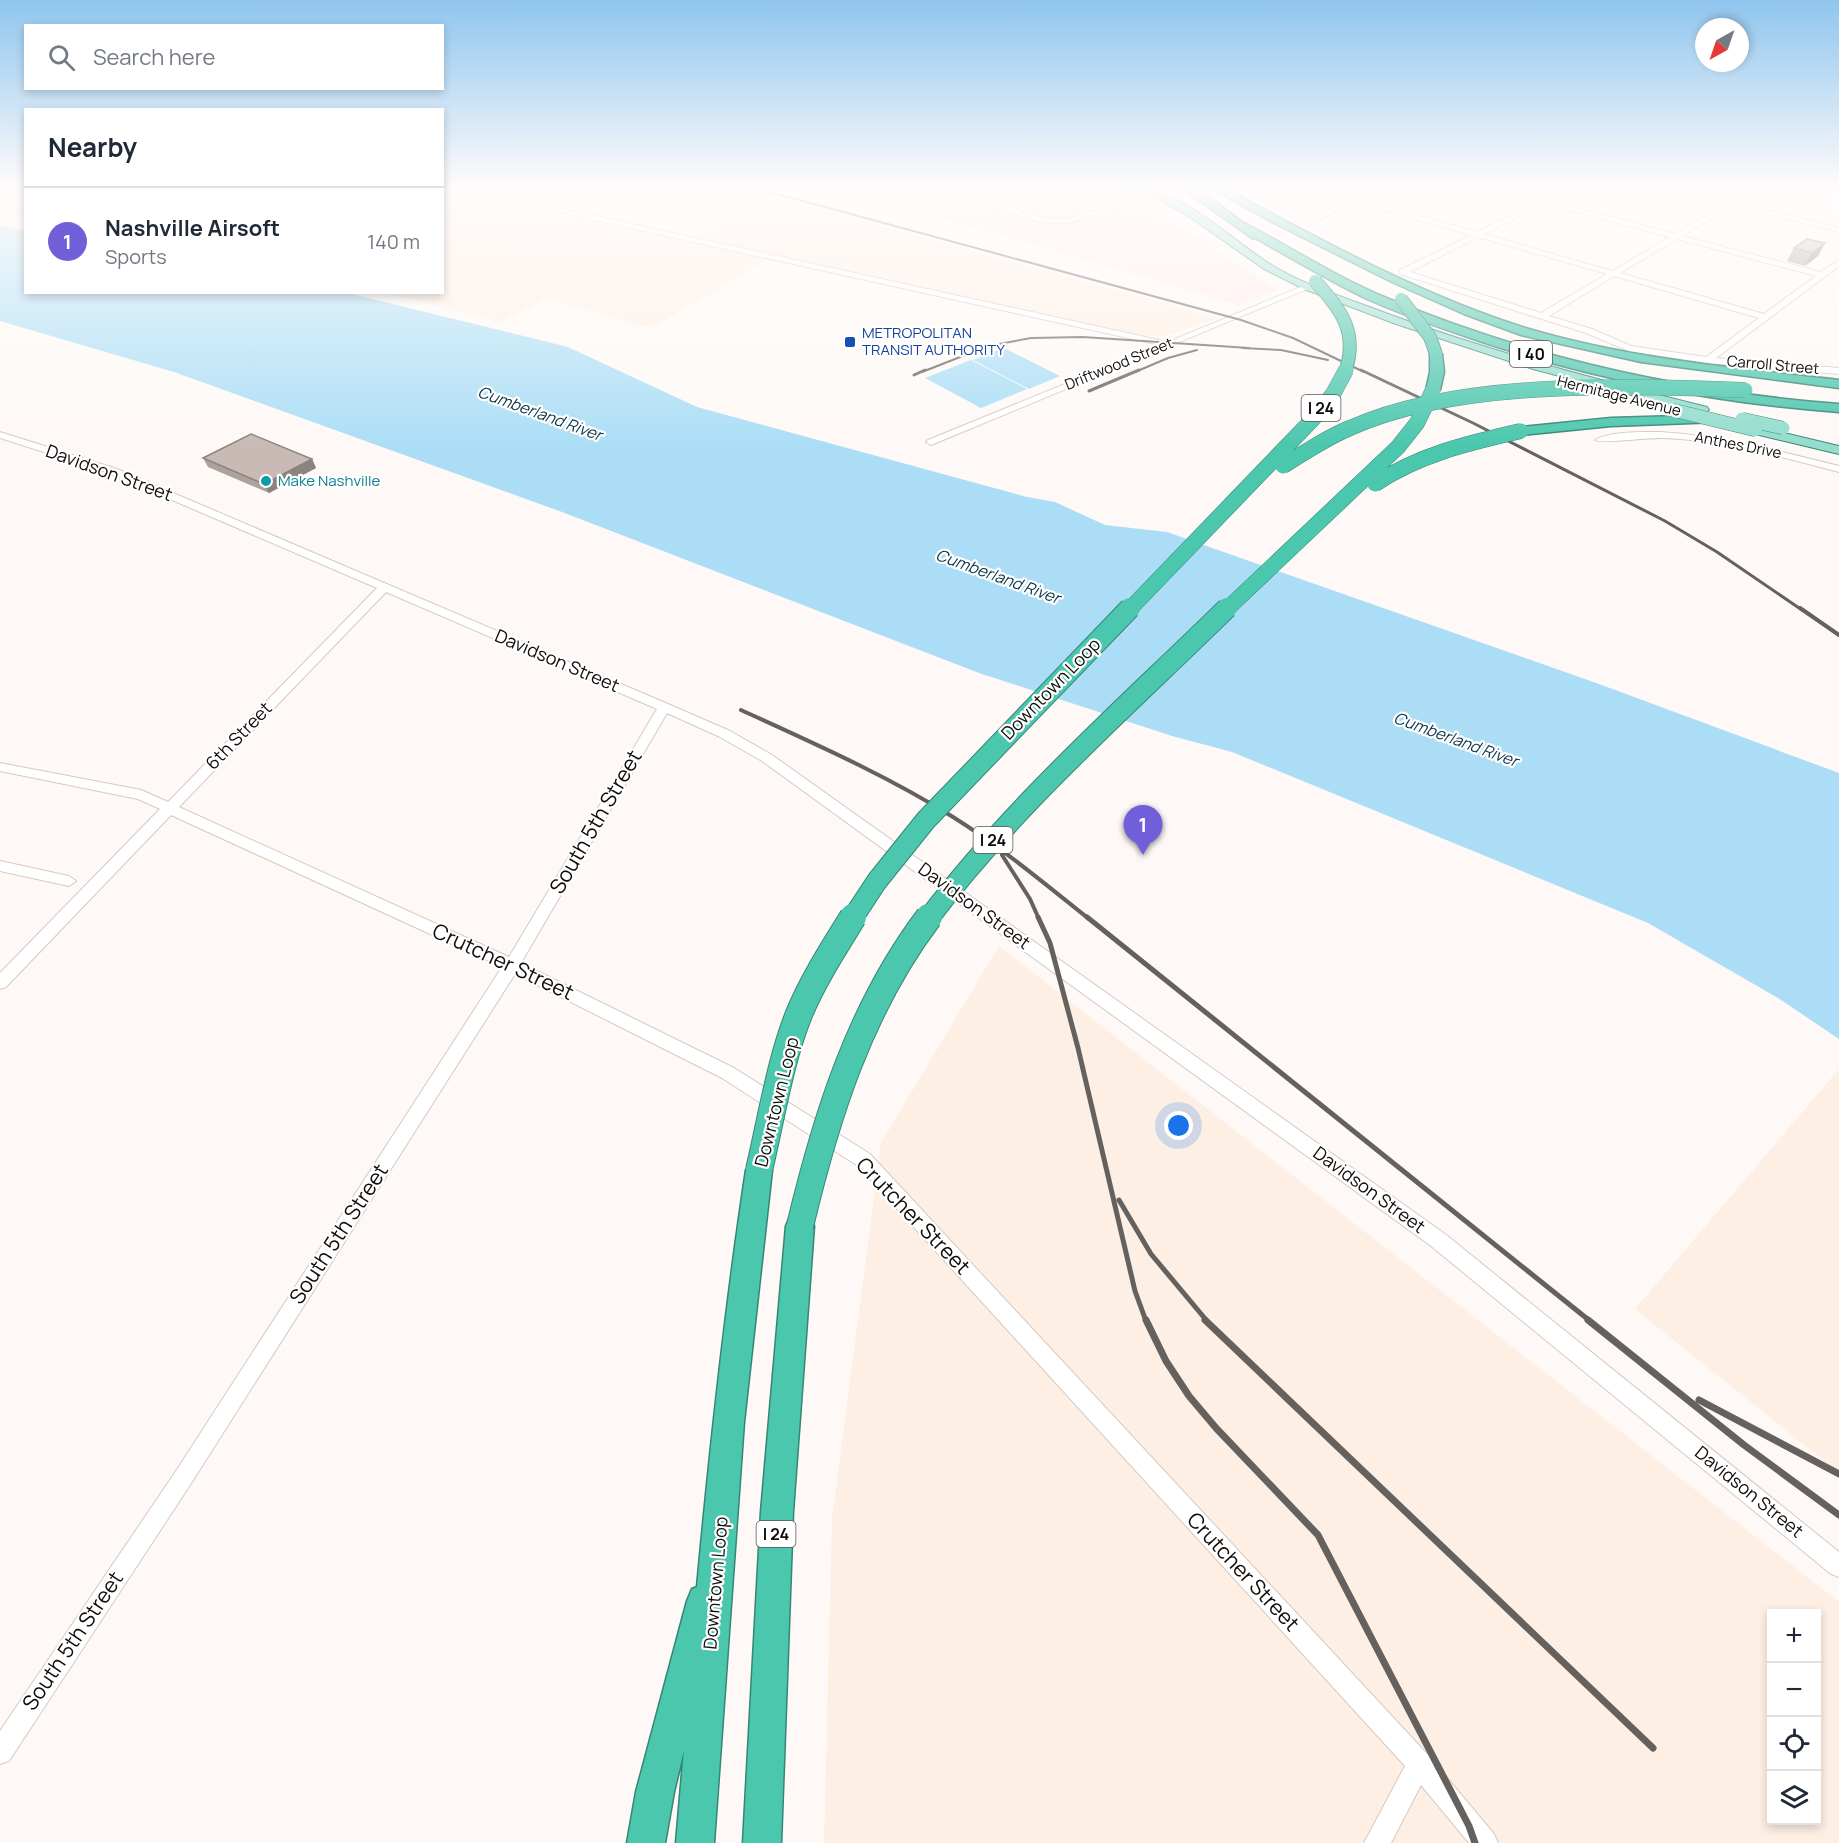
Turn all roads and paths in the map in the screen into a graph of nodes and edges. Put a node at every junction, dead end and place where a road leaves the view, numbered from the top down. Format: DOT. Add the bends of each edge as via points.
graph roads {
  1 [pos="854,274"];
  2 [pos="1277,274"];
  3 [pos="1294,274"];
  4 [pos="1331,274"];
  5 [pos="1371,274"];
  6 [pos="1388,274"];
  7 [pos="1409,274"];
  8 [pos="1613,274"];
  9 [pos="1818,274"];
  10 [pos="1822,275"];
  11 [pos="1307,286"];
  12 [pos="1542,316"];
  13 [pos="1764,317"];
  14 [pos="1167,344"];
  15 [pos="1708,360"];
  16 [pos="1839,371"];
  17 [pos="1839,384"];
  18 [pos="1839,395"];
  19 [pos="1839,408"];
  20 [pos="1839,419"];
  21 [pos="0,435"];
  22 [pos="1600,440"];
  23 [pos="931,442"];
  24 [pos="1839,443"];
  25 [pos="1839,450"];
  26 [pos="1839,469"];
  27 [pos="1219,514"];
  28 [pos="1305,534"];
  29 [pos="384,586"];
  30 [pos="664,707"];
  31 [pos="0,767"];
  32 [pos="169,808"];
  33 [pos="0,866"];
  34 [pos="69,881"];
  35 [pos="512,965"];
  36 [pos="0,983"];
  37 [pos="719,1542"];
  38 [pos="1839,1566"];
  39 [pos="0,1752"];
  40 [pos="1419,1764"];
  41 [pos="646,1843"];
  42 [pos="695,1843"];
  43 [pos="762,1843"];
  44 [pos="1377,1843"];
  45 [pos="1485,1843"];
  1 -- 14 [label="street"];
  2 -- 11 [label="main road, Hermitage Avenue"];
  3 -- 11 [label="highway, I 24"];
  4 -- 19 [label="highway, I 40" via="1371,296 1434,321 1545,358 1721,398"];
  5 -- 28 [label="highway, I 24, bridge" via="1401,299 1430,337 1436,354 1433,390 1412,430"];
  6 -- 17 [label="highway, I 40" via="1479,316 1572,345 1671,363"];
  7 -- 12 [label="street, Carroll Street"];
  8 -- 12 [label="street"];
  8 -- 13 [label="street"];
  9 -- 10 [label="street"];
  10 -- 13 [label="street"];
  11 -- 14 [label="street, Driftwood Street"];
  11 -- 24 [label="main road, Hermitage Avenue, bridge" via="1515,360"];
  11 -- 25 [label="main road, Hermitage Avenue, bridge" via="1462,351 1568,384"];
  11 -- 27 [label="highway, I 24, bridge" via="1334,302 1349,329 1351,350 1345,372 1333,394 1306,426"];
  12 -- 15 [label="street, Carroll Street" via="1629,348"];
  13 -- 15 [label="street"];
  14 -- 23 [label="street, Driftwood Street"];
  15 -- 16 [label="street, Carroll Street"];
  18 -- 27 [label="highway, bridge" via="1650,388 1529,390 1425,403 1328,436"];
  20 -- 28 [label="highway, bridge" via="1682,419 1521,431 1454,446 1393,470"];
  21 -- 29 [label="street, Davidson Street" via="113,471"];
  22 -- 26 [label="street, Anthes Drive" via="1620,436 1703,436"];
  27 -- 37 [label="highway, Downtown Loop / I 24, bridge" via="933,812 877,881 836,944 799,1014 759,1170 746,1254"];
  28 -- 43 [label="highway, I 24, bridge" via="1007,823 910,946 874,1006 849,1063 820,1144 801,1226 777,1512"];
  29 -- 30 [label="street, Davidson Street"];
  29 -- 32 [label="street, 6th Street"];
  30 -- 35 [label="street, South 5th Street"];
  30 -- 38 [label="street, Davidson Street" via="767,758 1438,1239"];
  31 -- 32 [label="street, Crutcher Street" via="141,795"];
  32 -- 35 [label="street, Crutcher Street"];
  32 -- 36 [label="street, 6th Street"];
  33 -- 34 [label="street"];
  35 -- 39 [label="street, South 5th Street" via="183,1478"];
  35 -- 40 [label="street, Crutcher Street" via="728,1073 864,1160"];
  37 -- 41 [label="highway" via="655,1792"];
  37 -- 42 [label="highway, Downtown Loop / I 24"];
  40 -- 44 [label="street"];
  40 -- 45 [label="street, Crutcher Street"];
}
